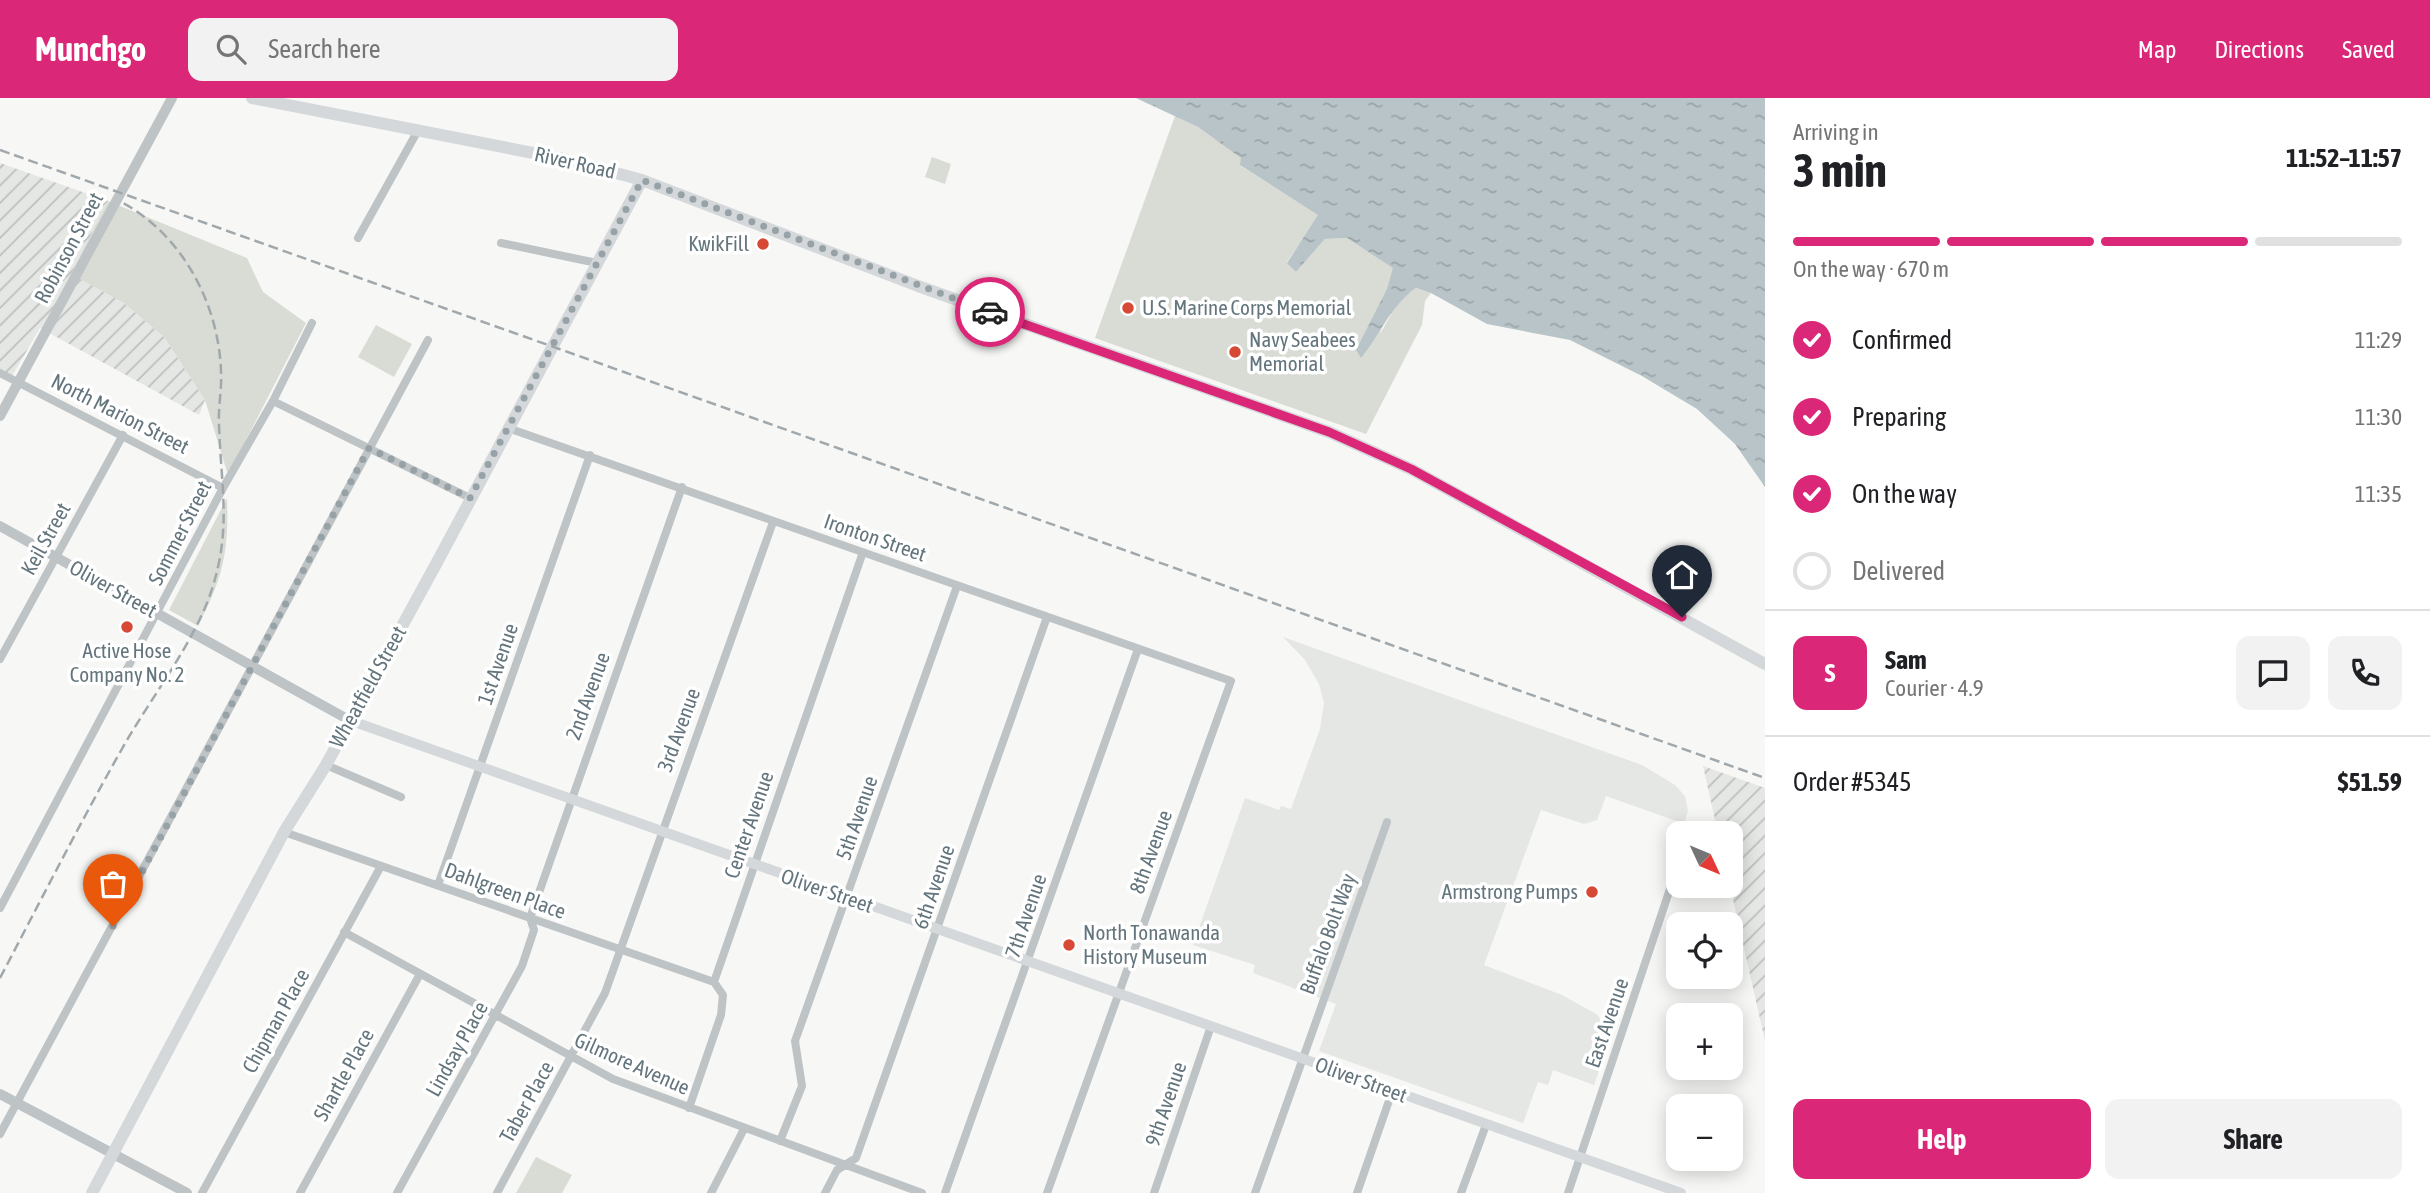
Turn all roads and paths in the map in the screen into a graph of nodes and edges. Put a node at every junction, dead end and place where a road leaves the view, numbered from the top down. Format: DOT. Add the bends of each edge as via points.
graph roads {
  1 [pos="172,98"];
  2 [pos="252,98"];
  3 [pos="417,132"];
  4 [pos="642,180"];
  5 [pos="358,238"];
  6 [pos="501,243"];
  7 [pos="597,263"];
  8 [pos="312,323"];
  9 [pos="428,340"];
  10 [pos="0,373"];
  11 [pos="18,382"];
  12 [pos="273,401"];
  13 [pos="0,416"];
  14 [pos="508,428"];
  15 [pos="123,435"];
  16 [pos="369,448"];
  17 [pos="590,454"];
  18 [pos="682,487"];
  19 [pos="223,488"];
  20 [pos="470,498"];
  21 [pos="773,522"];
  22 [pos="0,526"];
  23 [pos="863,552"];
  24 [pos="55,557"];
  25 [pos="957,586"];
  26 [pos="158,614"];
  27 [pos="1047,617"];
  28 [pos="1138,649"];
  29 [pos="0,659"];
  30 [pos="1765,664"];
  31 [pos="253,667"];
  32 [pos="1231,681"];
  33 [pos="349,720"];
  34 [pos="326,765"];
  35 [pos="480,767"];
  36 [pos="401,797"];
  37 [pos="570,799"];
  38 [pos="1387,822"];
  39 [pos="662,831"];
  40 [pos="284,832"];
  41 [pos="754,865"];
  42 [pos="381,866"];
  43 [pos="438,885"];
  44 [pos="847,898"];
  45 [pos="1667,898"];
  46 [pos="0,908"];
  47 [pos="530,918"];
  48 [pos="938,929"];
  49 [pos="344,932"];
  50 [pos="620,951"];
  51 [pos="1028,962"];
  52 [pos="420,974"];
  53 [pos="714,982"];
  54 [pos="1118,993"];
  55 [pos="495,1015"];
  56 [pos="1211,1026"];
  57 [pos="571,1058"];
  58 [pos="1303,1059"];
  59 [pos="1392,1092"];
  60 [pos="0,1094"];
  61 [pos="17,1103"];
  62 [pos="689,1108"];
  63 [pos="1486,1125"];
  64 [pos="744,1129"];
  65 [pos="0,1134"];
  66 [pos="780,1141"];
  67 [pos="112,1154"];
  68 [pos="1580,1158"];
  69 [pos="847,1165"];
  70 [pos="92,1193"];
  71 [pos="187,1193"];
  72 [pos="202,1193"];
  73 [pos="300,1193"];
  74 [pos="397,1193"];
  75 [pos="498,1193"];
  76 [pos="711,1193"];
  77 [pos="825,1193"];
  78 [pos="922,1193"];
  79 [pos="945,1193"];
  80 [pos="1047,1193"];
  81 [pos="1154,1193"];
  82 [pos="1255,1193"];
  83 [pos="1357,1193"];
  84 [pos="1461,1193"];
  85 [pos="1568,1193"];
  86 [pos="1680,1193"];
  1 -- 11 [label="street, Robinson Street"];
  2 -- 3 [label="main road, River Road"];
  3 -- 4 [label="main road, River Road" via="564,159"];
  3 -- 5 [label="street"];
  4 -- 7 [label="main road, Wheatfield Street"];
  4 -- 30 [label="main road, River Road" via="918,286 1373,450"];
  6 -- 7 [label="street"];
  7 -- 14 [label="main road, Wheatfield Street"];
  8 -- 12 [label="street, Sommer Street"];
  9 -- 16 [label="street"];
  10 -- 11 [label="street, North Marion Street"];
  11 -- 13 [label="street, Robinson Street"];
  11 -- 15 [label="street, North Marion Street"];
  12 -- 16 [label="street"];
  12 -- 19 [label="street, Sommer Street"];
  14 -- 17 [label="street, Ironton Street"];
  14 -- 20 [label="main road, Wheatfield Street"];
  15 -- 19 [label="street, North Marion Street"];
  15 -- 24 [label="street, Keil Street"];
  16 -- 20 [label="street"];
  16 -- 31 [label="street"];
  17 -- 18 [label="street, Ironton Street"];
  17 -- 35 [label="street, 1st Avenue"];
  18 -- 21 [label="street, Ironton Street"];
  18 -- 37 [label="street, 2nd Avenue"];
  19 -- 26 [label="street, Sommer Street"];
  20 -- 33 [label="main road, Wheatfield Street"];
  21 -- 23 [label="street, Ironton Street"];
  21 -- 39 [label="street, 3rd Avenue"];
  22 -- 24 [label="street, Oliver Street"];
  23 -- 25 [label="street, Ironton Street"];
  23 -- 41 [label="street, Center Avenue"];
  24 -- 26 [label="street, Oliver Street"];
  24 -- 29 [label="street, Keil Street"];
  25 -- 27 [label="street, Ironton Street"];
  25 -- 44 [label="street, 5th Avenue"];
  26 -- 31 [label="street, Oliver Street"];
  26 -- 46 [label="street, Sommer Street"];
  27 -- 28 [label="street, Ironton Street"];
  27 -- 48 [label="street, 6th Avenue"];
  28 -- 32 [label="street, Ironton Street"];
  28 -- 51 [label="street, 7th Avenue"];
  31 -- 33 [label="street, Oliver Street"];
  31 -- 61 [label="street"];
  32 -- 54 [label="street, 8th Avenue"];
  33 -- 34 [label="main road, Wheatfield Street"];
  33 -- 35 [label="main road, Oliver Street"];
  34 -- 36 [label="street"];
  34 -- 40 [label="main road, Wheatfield Street"];
  35 -- 37 [label="main road, Oliver Street"];
  35 -- 43 [label="street, 1st Avenue"];
  37 -- 39 [label="main road, Oliver Street"];
  37 -- 47 [label="street, 2nd Avenue"];
  38 -- 58 [label="street, Buffalo Bolt Way"];
  39 -- 41 [label="main road, Oliver Street"];
  39 -- 50 [label="street, 3rd Avenue"];
  40 -- 42 [label="street, Dahlgreen Place"];
  40 -- 67 [label="main road, Wheatfield Street"];
  41 -- 44 [label="main road, Oliver Street"];
  41 -- 53 [label="street, Center Avenue"];
  42 -- 43 [label="street, Dahlgreen Place"];
  42 -- 49 [label="street, Chipman Place"];
  43 -- 47 [label="street, Dahlgreen Place"];
  44 -- 48 [label="main road, Oliver Street"];
  44 -- 66 [label="street, 5th Avenue" via="795,1041 802,1086"];
  45 -- 68 [label="street, East Avenue"];
  47 -- 50 [label="street, Dahlgreen Place"];
  47 -- 55 [label="street, Lindsay Place" via="534,930 522,966"];
  48 -- 51 [label="main road, Oliver Street"];
  48 -- 69 [label="street, 6th Avenue" via="856,1158"];
  49 -- 52 [label="street, Gilmore Avenue"];
  49 -- 72 [label="street, Chipman Place"];
  50 -- 53 [label="street, Dahlgreen Place"];
  50 -- 57 [label="street, Taber Place" via="605,993"];
  51 -- 54 [label="main road, Oliver Street"];
  51 -- 79 [label="street, 7th Avenue"];
  52 -- 55 [label="street, Gilmore Avenue"];
  52 -- 73 [label="street, Shartle Place"];
  53 -- 62 [label="street" via="723,995 721,1015"];
  54 -- 56 [label="main road, Oliver Street"];
  54 -- 80 [label="street, 8th Avenue"];
  55 -- 57 [label="street, Gilmore Avenue"];
  55 -- 74 [label="street, Lindsay Place"];
  56 -- 58 [label="main road, Oliver Street"];
  56 -- 81 [label="street, 9th Avenue"];
  57 -- 62 [label="street, Gilmore Avenue"];
  57 -- 75 [label="street, Taber Place"];
  58 -- 59 [label="main road, Oliver Street"];
  58 -- 82 [label="street, Buffalo Bolt Way"];
  59 -- 63 [label="main road, Oliver Street"];
  59 -- 83 [label="street"];
  60 -- 61 [label="street"];
  61 -- 65 [label="street"];
  61 -- 67 [label="street"];
  62 -- 64 [label="street, Gilmore Avenue"];
  63 -- 68 [label="main road, Oliver Street"];
  63 -- 84 [label="street"];
  64 -- 66 [label="street, Gilmore Avenue"];
  64 -- 76 [label="street"];
  66 -- 69 [label="street, Gilmore Avenue"];
  67 -- 70 [label="main road, Wheatfield Street"];
  67 -- 71 [label="street"];
  68 -- 85 [label="street, East Avenue"];
  68 -- 86 [label="main road, Oliver Street"];
  69 -- 77 [label="street, 6th Avenue" via="837,1170"];
  69 -- 78 [label="street, Gilmore Avenue"];
}
